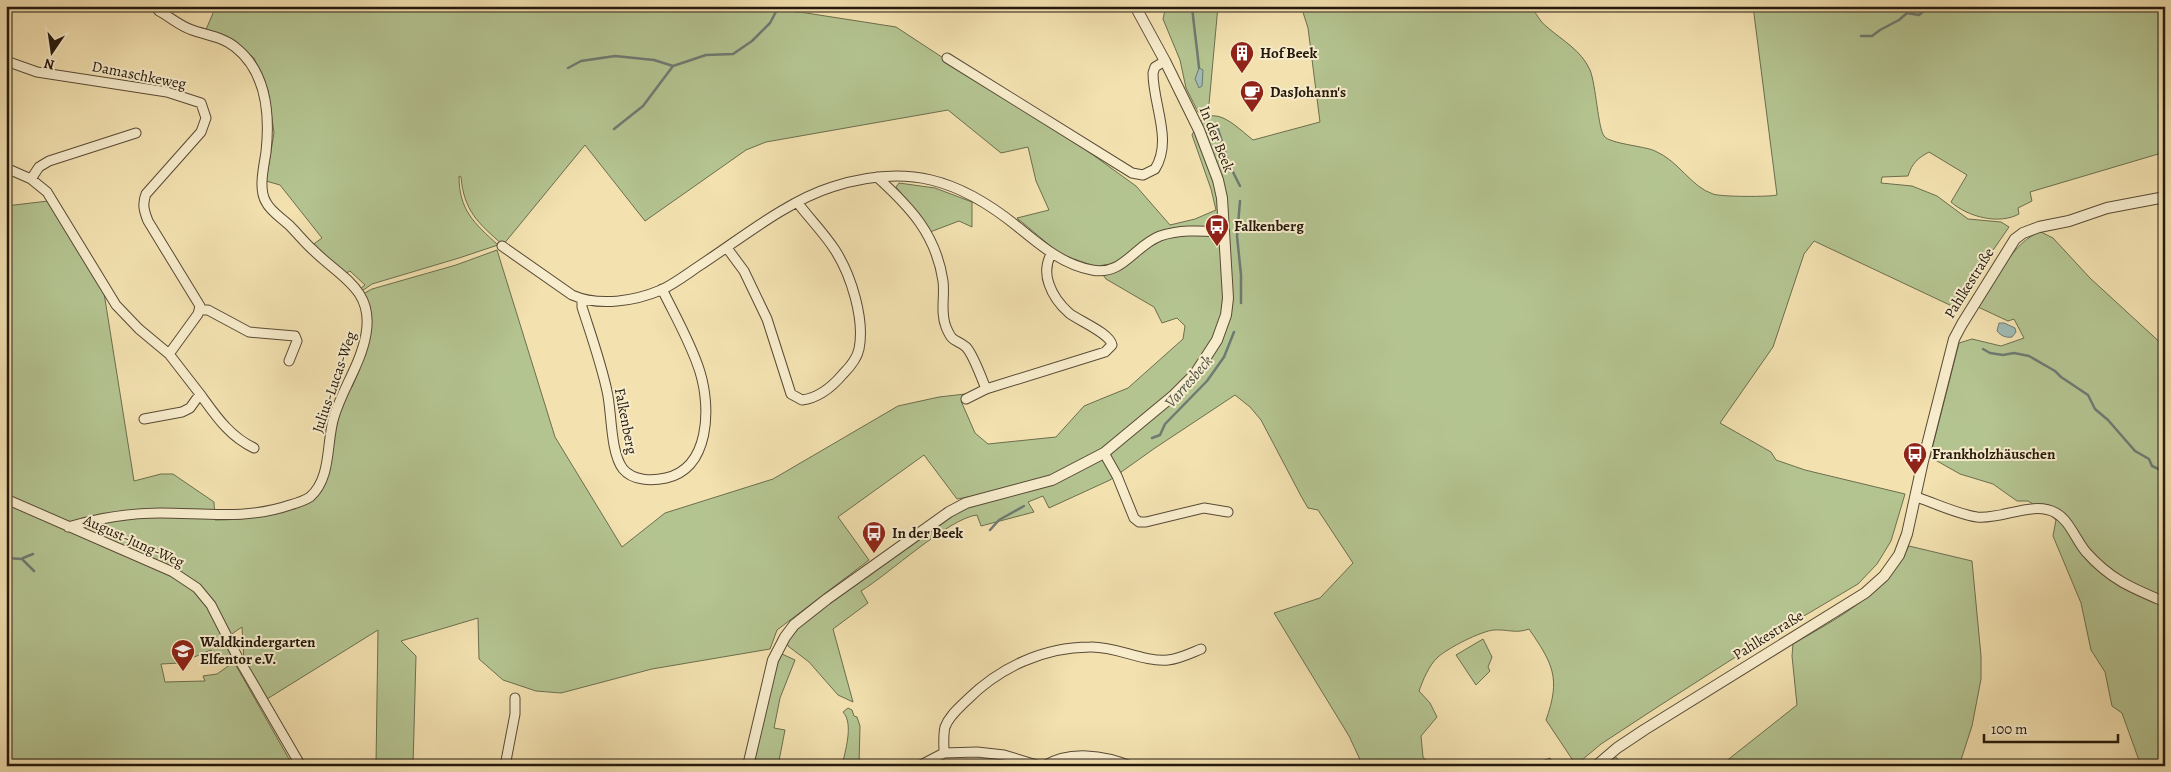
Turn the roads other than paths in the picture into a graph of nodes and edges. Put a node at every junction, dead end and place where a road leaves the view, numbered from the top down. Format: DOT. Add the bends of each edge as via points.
graph roads {
  1 [pos="155,6"];
  2 [pos="1135,6"];
  3 [pos="947,58"];
  4 [pos="6,61"];
  5 [pos="1166,61"];
  6 [pos="136,133"];
  7 [pos="6,168"];
  8 [pos="877,176"];
  9 [pos="31,179"];
  10 [pos="2165,197"];
  11 [pos="797,202"];
  12 [pos="1224,232"];
  13 [pos="502,246"];
  14 [pos="727,248"];
  15 [pos="1051,254"];
  16 [pos="662,289"];
  17 [pos="582,299"];
  18 [pos="199,310"];
  19 [pos="169,354"];
  20 [pos="288,361"];
  21 [pos="986,389"];
  22 [pos="200,394"];
  23 [pos="966,399"];
  24 [pos="144,419"];
  25 [pos="254,448"];
  26 [pos="1104,453"];
  27 [pos="1916,497"];
  28 [pos="6,499"];
  29 [pos="1228,512"];
  30 [pos="68,526"];
  31 [pos="2165,602"];
  32 [pos="1201,649"];
  33 [pos="515,698"];
  34 [pos="944,754"];
  35 [pos="301,766"];
  36 [pos="505,766"];
  37 [pos="748,766"];
  38 [pos="919,766"];
  39 [pos="1040,766"];
  40 [pos="1044,766"];
  41 [pos="1131,766"];
  42 [pos="1596,766"];
  1 -- 30 [label="street, Julius-Lucas-Weg" via="190,29 226,41 254,68 263,89 269,124 264,199 313,251 354,286 365,305 366,334 333,418 323,476 308,498 282,508 249,514 131,515 103,517"];
  2 -- 5 [label="street, In der Beek"];
  3 -- 5 [label="street" via="1132,174 1143,175 1155,170 1161,155 1163,134 1153,73 1155,67"];
  4 -- 18 [label="street, Damaschkeweg" via="37,72 167,92 201,103 206,118 201,132 143,201 148,221 198,300"];
  5 -- 12 [label="street, In der Beek" via="1213,162 1222,198"];
  6 -- 9 [label="street" via="49,161 39,167"];
  7 -- 9 [label="street"];
  8 -- 11 [label="street" via="830,188"];
  8 -- 15 [label="street" via="917,177 964,190 996,209"];
  8 -- 21 [label="street" via="913,211 926,232 941,267 943,318 952,340 967,348"];
  9 -- 19 [label="street" via="46,192 116,305"];
  10 -- 27 [label="street, Pahlkestraße" via="2107,208 2038,227 2015,239 1954,339"];
  11 -- 14 [label="street"];
  11 -- 14 [label="street" via="836,251 854,292 858,312 860,343 855,359 838,380 819,395 802,400 791,394 767,319 744,271"];
  12 -- 15 [label="street" via="1184,231 1159,237 1125,263 1109,270 1094,271"];
  12 -- 26 [label="street, In der Beek" via="1228,298 1224,321 1214,346 1186,383"];
  13 -- 17 [label="street"];
  14 -- 16 [label="street"];
  15 -- 21 [label="street" via="1046,270 1054,297 1068,312 1109,338 1112,346 1105,352"];
  16 -- 17 [label="street" via="626,299"];
  16 -- 17 [label="street, Falkenberg" via="700,373 706,408 701,446 692,464 679,474 658,480 632,476 620,463 607,392"];
  18 -- 19 [label="street"];
  18 -- 20 [label="street" via="208,310 249,332 296,336"];
  19 -- 22 [label="street"];
  21 -- 23 [label="street"];
  22 -- 24 [label="street" via="190,408 182,412"];
  22 -- 25 [label="street" via="224,427 241,442"];
  26 -- 29 [label="street" via="1134,518 1139,522 1204,508"];
  26 -- 37 [label="street, In der Beek" via="1052,480 966,503 949,512 794,625 773,660"];
  27 -- 31 [label="street" via="1978,517 2039,509 2054,512 2061,516 2085,551 2119,582"];
  27 -- 42 [label="street, Pahlkestraße" via="1899,555 1884,576 1865,592 1644,730"];
  28 -- 30 [label="street, August-Jung-Weg"];
  30 -- 35 [label="street, August-Jung-Weg" via="174,572 202,593"];
  32 -- 34 [label="street" via="1170,660 1088,646 1048,652 1024,660 976,691 952,715 945,727"];
  33 -- 36 [label="street"];
  34 -- 38 [label="street"];
  34 -- 39 [label="street" via="994,753"];
  40 -- 41 [label="street" via="1052,761 1078,756 1118,760"];
}
